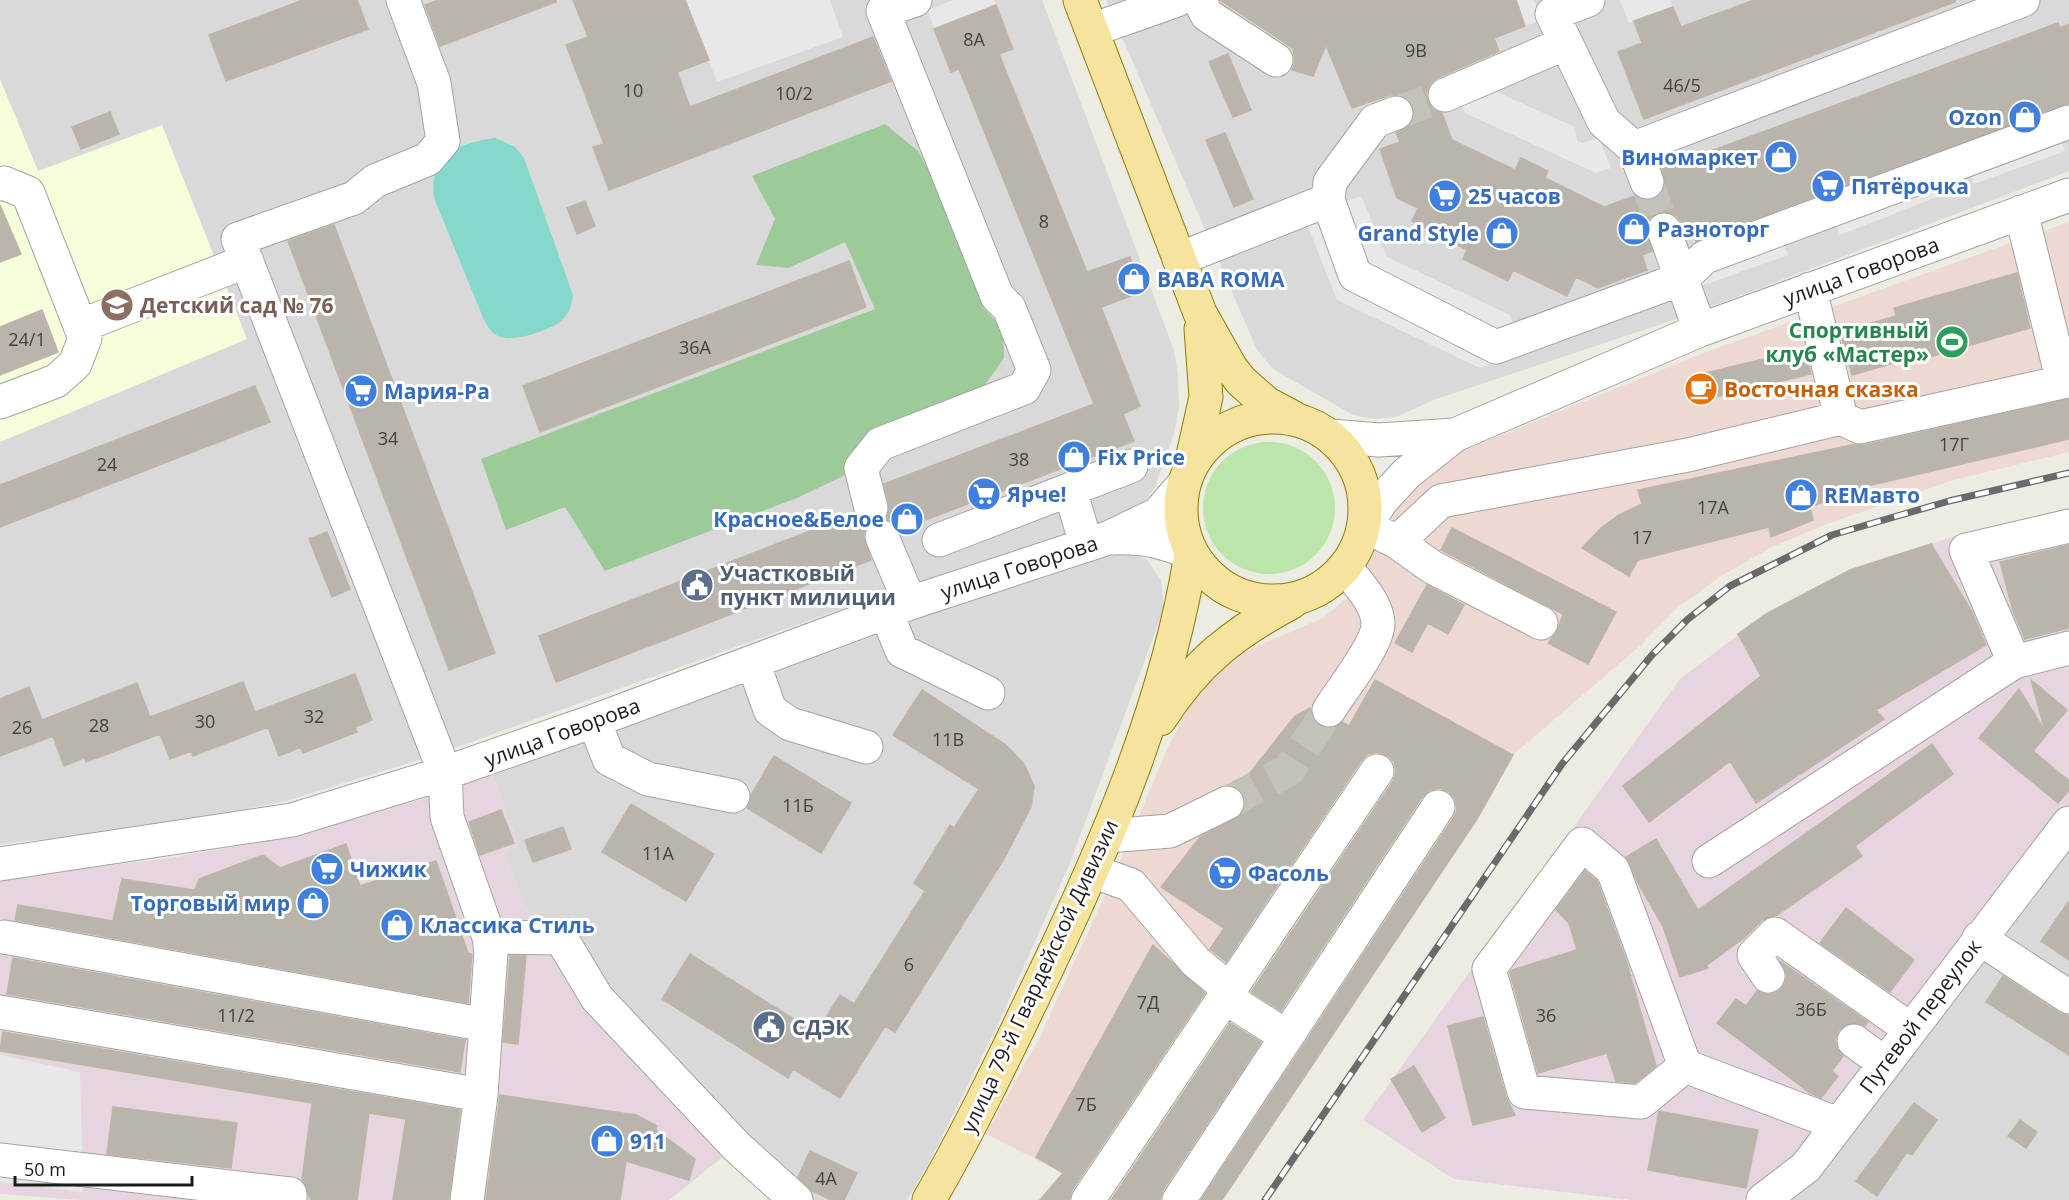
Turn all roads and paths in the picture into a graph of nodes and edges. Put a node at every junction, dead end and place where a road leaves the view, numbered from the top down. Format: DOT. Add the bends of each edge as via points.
graph roads {
  1 [pos="403,0"];
  2 [pos="915,0"];
  3 [pos="1080,0"];
  4 [pos="1177,0"];
  5 [pos="1199,0"];
  6 [pos="1588,0"];
  7 [pos="2024,0"];
  8 [pos="1550,7"];
  9 [pos="1092,30"];
  10 [pos="1566,43"];
  11 [pos="1276,60"];
  12 [pos="1445,95"];
  13 [pos="1396,113"];
  14 [pos="2069,122"];
  15 [pos="1634,148"];
  16 [pos="1647,182"];
  17 [pos="0,184"];
  18 [pos="2069,195"];
  19 [pos="1328,200"];
  20 [pos="2021,212"];
  21 [pos="1664,230"];
  22 [pos="1179,259"];
  23 [pos="247,261"];
  24 [pos="1682,279"];
  25 [pos="1810,289"];
  26 [pos="1200,314"];
  27 [pos="80,326"];
  28 [pos="1700,330"];
  29 [pos="2066,380"];
  30 [pos="0,402"];
  31 [pos="1841,417"];
  32 [pos="1318,429"];
  33 [pos="1455,435"];
  34 [pos="1131,466"];
  35 [pos="1187,477"];
  36 [pos="1070,490"];
  37 [pos="1365,526"];
  38 [pos="2069,526"];
  39 [pos="939,540"];
  40 [pos="1097,541"];
  41 [pos="1396,542"];
  42 [pos="1191,554"];
  43 [pos="1345,567"];
  44 [pos="1302,597"];
  45 [pos="898,607"];
  46 [pos="1541,622"];
  47 [pos="2069,648"];
  48 [pos="753,662"];
  49 [pos="2014,663"];
  50 [pos="988,693"];
  51 [pos="1329,710"];
  52 [pos="594,721"];
  53 [pos="866,747"];
  54 [pos="1141,749"];
  55 [pos="1377,771"];
  56 [pos="445,773"];
  57 [pos="733,796"];
  58 [pos="1227,803"];
  59 [pos="1438,807"];
  60 [pos="2069,823"];
  61 [pos="1107,836"];
  62 [pos="1709,861"];
  63 [pos="0,864"];
  64 [pos="1092,871"];
  65 [pos="5,937"];
  66 [pos="489,937"];
  67 [pos="1979,938"];
  68 [pos="1768,976"];
  69 [pos="1227,992"];
  70 [pos="2069,996"];
  71 [pos="1,1006"];
  72 [pos="486,1025"];
  73 [pos="1910,1029"];
  74 [pos="1287,1036"];
  75 [pos="1854,1041"];
  76 [pos="1884,1063"];
  77 [pos="1685,1066"];
  78 [pos="481,1095"];
  79 [pos="1838,1124"];
  80 [pos="0,1160"];
  81 [pos="290,1200"];
  82 [pos="467,1200"];
  83 [pos="796,1200"];
  84 [pos="929,1200"];
  85 [pos="1088,1200"];
  86 [pos="1179,1200"];
  87 [pos="1763,1200"];
  1 -- 23 [label="street" via="434,83 443,141 428,159 375,181 354,198 238,239"];
  2 -- 45 [label="street" via="883,11 997,296 1009,308 1034,370 1024,388 880,444 861,468"];
  3 -- 9 [label="main road"];
  4 -- 9 [label="street"];
  5 -- 11 [label="street" via="1207,15"];
  6 -- 8 [label="street"];
  7 -- 15 [label="street"];
  8 -- 10 [label="street"];
  9 -- 22 [label="main road"];
  10 -- 12 [label="street"];
  10 -- 15 [label="street" via="1604,122"];
  13 -- 19 [label="street" via="1375,121 1330,182"];
  14 -- 24 [label="street" via="1705,257"];
  15 -- 16 [label="street"];
  17 -- 27 [label="street" via="28,193"];
  18 -- 20 [label="street, улица Говорова"];
  19 -- 22 [label="street"];
  19 -- 24 [label="street" via="1355,275 1496,347"];
  20 -- 25 [label="street, улица Говорова"];
  20 -- 29 [label="street"];
  21 -- 24 [label="street"];
  22 -- 26 [label="main road"];
  23 -- 27 [label="street"];
  23 -- 56 [label="street"];
  24 -- 28 [label="street"];
  25 -- 28 [label="street, улица Говорова"];
  25 -- 31 [label="street"];
  26 -- 32 [label="main road" via="1241,381 1266,403"];
  26 -- 35 [label="main road" via="1207,384"];
  27 -- 30 [label="street" via="84,338 75,364 56,381"];
  28 -- 33 [label="street, улица Говорова"];
  29 -- 31 [label="street" via="1860,427"];
  31 -- 41 [label="street" via="1688,455 1440,501"];
  32 -- 33 [label="street, улица Говорова" via="1379,440"];
  32 -- 35 [label="main road" via="1287,418 1241,423 1206,445"];
  32 -- 37 [label="main road" via="1348,456 1359,478"];
  33 -- 37 [label="street, улица Говорова" via="1407,473"];
  34 -- 36 [label="street"];
  35 -- 40 [label="street" via="1158,514"];
  35 -- 42 [label="main road" via="1180,508"];
  36 -- 39 [label="street"];
  36 -- 40 [label="street"];
  37 -- 41 [label="street"];
  37 -- 43 [label="main road"];
  38 -- 49 [label="street" via="1966,550"];
  40 -- 42 [label="street" via="1139,537 1166,542"];
  40 -- 45 [label="street, улица Говорова"];
  41 -- 46 [label="street" via="1432,567"];
  42 -- 44 [label="main road" via="1203,571 1240,596 1265,601"];
  42 -- 54 [label="main road, улица 79-й Гвардейской Дивизии" via="1176,627"];
  43 -- 44 [label="main road" via="1322,588"];
  43 -- 51 [label="street" via="1371,600 1378,622 1374,639"];
  44 -- 54 [label="main road, улица 79-й Гвардейской Дивизии" via="1230,638 1203,661 1179,689"];
  45 -- 48 [label="street, улица Говорова"];
  45 -- 50 [label="street" via="902,651"];
  47 -- 49 [label="street"];
  48 -- 52 [label="street, улица Говорова"];
  48 -- 53 [label="street" via="770,710 790,724"];
  49 -- 62 [label="street"];
  52 -- 56 [label="street, улица Говорова"];
  52 -- 57 [label="street" via="609,759 648,779"];
  54 -- 61 [label="main road, улица 79-й Гвардейской Дивизии"];
  55 -- 69 [label="street"];
  56 -- 63 [label="street, улица Говорова" via="292,820"];
  56 -- 66 [label="street" via="447,817"];
  58 -- 61 [label="street" via="1170,831"];
  59 -- 74 [label="street"];
  60 -- 67 [label="street, Путевой переулок"];
  61 -- 64 [label="main road, улица 79-й Гвардейской Дивизии"];
  64 -- 69 [label="street" via="1131,885 1196,962"];
  64 -- 84 [label="main road, улица 79-й Гвардейской Дивизии" via="1018,1029"];
  65 -- 72 [label="street"];
  66 -- 72 [label="street"];
  66 -- 83 [label="street" via="561,938 597,998 737,1147"];
  67 -- 70 [label="street"];
  67 -- 73 [label="street, Путевой переулок"];
  68 -- 73 [label="street" via="1754,954 1775,934"];
  69 -- 74 [label="street" via="1237,1005"];
  69 -- 85 [label="street"];
  71 -- 78 [label="street"];
  72 -- 78 [label="street"];
  73 -- 76 [label="street, Путевой переулок"];
  74 -- 86 [label="street"];
  75 -- 76 [label="street"];
  76 -- 79 [label="street, Путевой переулок"];
  77 -- 77 [label="street" via="1613,870 1582,844 1489,969 1524,1092 1641,1102"];
  77 -- 79 [label="street"];
  78 -- 82 [label="street"];
  79 -- 87 [label="street, Путевой переулок" via="1806,1167"];
  80 -- 81 [label="street" via="290,1194"];
}
